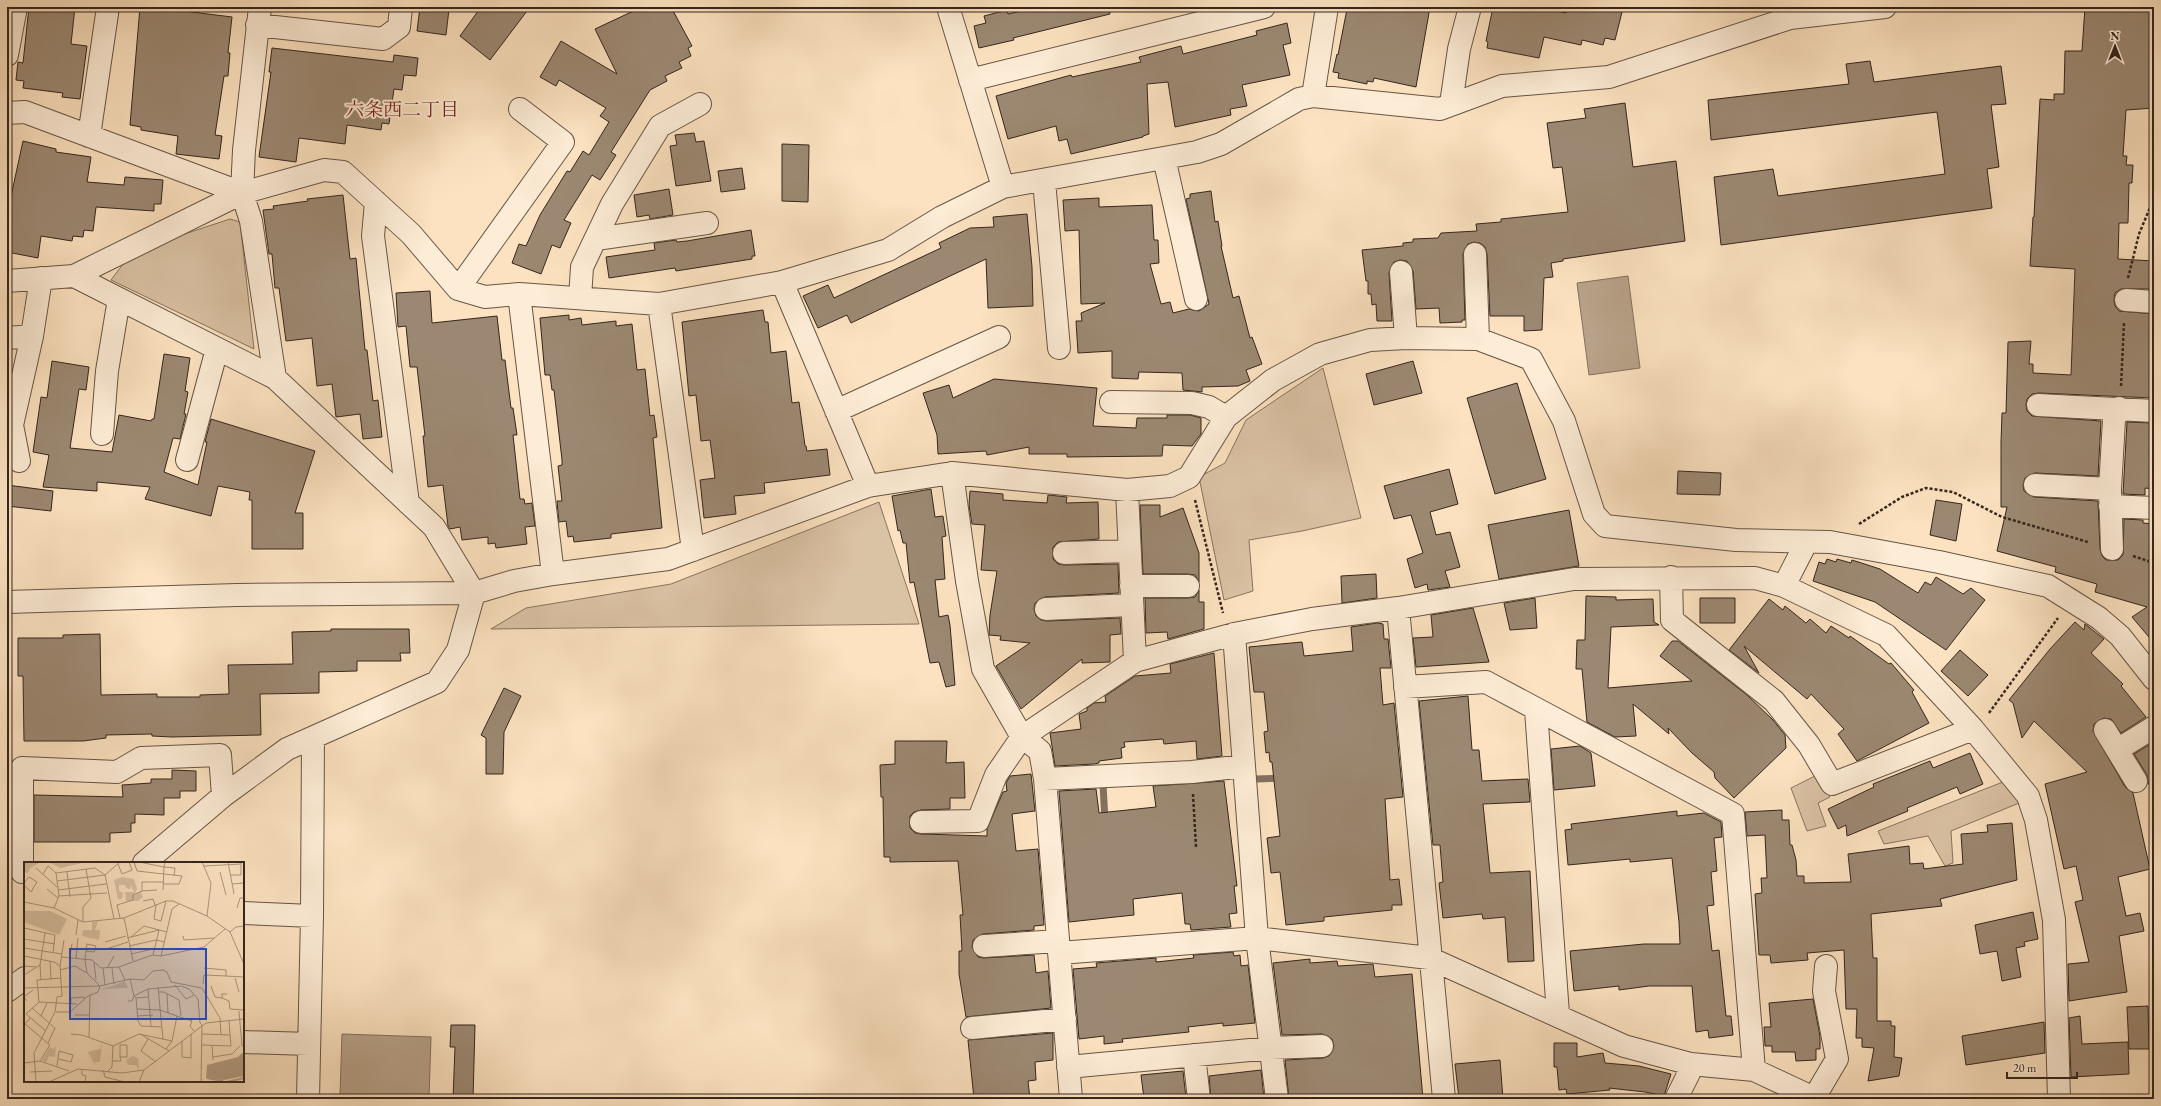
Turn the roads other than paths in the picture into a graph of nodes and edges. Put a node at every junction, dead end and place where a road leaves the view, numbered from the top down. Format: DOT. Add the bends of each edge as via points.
graph roads {
  1 [pos="16,7"];
  2 [pos="108,7"];
  3 [pos="401,7"];
  4 [pos="948,7"];
  5 [pos="1264,7"];
  6 [pos="1327,7"];
  7 [pos="1470,7"];
  8 [pos="1885,7"];
  9 [pos="259,16"];
  10 [pos="7,55"];
  11 [pos="970,80"];
  12 [pos="1313,96"];
  13 [pos="700,104"];
  14 [pos="1451,104"];
  15 [pos="520,109"];
  16 [pos="7,113"];
  17 [pos="89,136"];
  18 [pos="1164,158"];
  19 [pos="1044,181"];
  20 [pos="1003,187"];
  21 [pos="242,193"];
  22 [pos="376,202"];
  23 [pos="707,223"];
  24 [pos="596,239"];
  25 [pos="1475,254"];
  26 [pos="1401,272"];
  27 [pos="74,276"];
  28 [pos="41,278"];
  29 [pos="7,281"];
  30 [pos="782,282"];
  31 [pos="458,289"];
  32 [pos="519,294"];
  33 [pos="580,298"];
  34 [pos="119,299"];
  35 [pos="1196,299"];
  36 [pos="2126,300"];
  37 [pos="2154,302"];
  38 [pos="659,304"];
  39 [pos="32,336"];
  40 [pos="999,337"];
  41 [pos="7,338"];
  42 [pos="1406,338"];
  43 [pos="1478,339"];
  44 [pos="1059,348"];
  45 [pos="217,349"];
  46 [pos="275,378"];
  47 [pos="1111,402"];
  48 [pos="2038,405"];
  49 [pos="2119,408"];
  50 [pos="836,411"];
  51 [pos="2154,411"];
  52 [pos="1226,417"];
  53 [pos="102,434"];
  54 [pos="188,460"];
  55 [pos="19,461"];
  56 [pos="952,473"];
  57 [pos="2035,485"];
  58 [pos="868,486"];
  59 [pos="1127,490"];
  60 [pos="2110,497"];
  61 [pos="408,503"];
  62 [pos="2154,508"];
  63 [pos="1806,543"];
  64 [pos="2112,549"];
  65 [pos="693,550"];
  66 [pos="1129,551"];
  67 [pos="1064,554"];
  68 [pos="553,574"];
  69 [pos="1671,577"];
  70 [pos="1188,586"];
  71 [pos="1784,586"];
  72 [pos="474,592"];
  73 [pos="1131,595"];
  74 [pos="7,602"];
  75 [pos="1398,608"];
  76 [pos="1046,609"];
  77 [pos="1230,634"];
  78 [pos="1135,661"];
  79 [pos="2154,679"];
  80 [pos="1405,687"];
  81 [pos="1536,710"];
  82 [pos="2154,727"];
  83 [pos="1973,730"];
  84 [pos="2105,730"];
  85 [pos="1022,737"];
  86 [pos="313,738"];
  87 [pos="2118,750"];
  88 [pos="1244,766"];
  89 [pos="1045,779"];
  90 [pos="2136,781"];
  91 [pos="223,796"];
  92 [pos="920,822"];
  93 [pos="145,862"];
  94 [pos="18,872"];
  95 [pos="244,913"];
  96 [pos="312,916"];
  97 [pos="1257,938"];
  98 [pos="984,946"];
  99 [pos="1058,947"];
  100 [pos="1429,958"];
  101 [pos="1826,966"];
  102 [pos="24,979"];
  103 [pos="7,991"];
  104 [pos="1558,1014"];
  105 [pos="1065,1019"];
  106 [pos="972,1028"];
  107 [pos="244,1042"];
  108 [pos="309,1044"];
  109 [pos="1322,1046"];
  110 [pos="1272,1048"];
  111 [pos="1194,1055"];
  112 [pos="1691,1064"];
  113 [pos="1068,1067"];
  114 [pos="1754,1070"];
  115 [pos="1815,1098"];
  116 [pos="308,1099"];
  117 [pos="1071,1099"];
  118 [pos="1199,1099"];
  119 [pos="1277,1099"];
  120 [pos="1444,1099"];
  121 [pos="1676,1099"];
  122 [pos="2059,1099"];
  1 -- 10 [label="street"];
  2 -- 17 [label="street"];
  3 -- 9 [label="street" via="399,27 383,39"];
  4 -- 11 [label="street"];
  5 -- 11 [label="street"];
  6 -- 12 [label="street"];
  7 -- 14 [label="street" via="1459,49"];
  8 -- 14 [label="street" via="1790,18 1609,77 1502,86"];
  9 -- 21 [label="street" via="244,150"];
  11 -- 20 [label="street"];
  12 -- 14 [label="street" via="1440,109"];
  12 -- 18 [label="street" via="1299,99 1221,144 1197,152"];
  13 -- 24 [label="street" via="660,126 612,204"];
  15 -- 31 [label="street" via="563,142"];
  16 -- 17 [label="street" via="25,112"];
  17 -- 21 [label="street"];
  18 -- 19 [label="street"];
  18 -- 35 [label="street"];
  19 -- 20 [label="street"];
  19 -- 44 [label="street"];
  20 -- 30 [label="street" via="942,217 888,250"];
  21 -- 22 [label="street" via="324,170 343,172"];
  21 -- 27 [label="street"];
  21 -- 46 [label="street" via="251,221"];
  22 -- 31 [label="street" via="410,234"];
  22 -- 61 [label="street" via="373,236"];
  23 -- 24 [label="street"];
  24 -- 33 [label="street" via="582,267"];
  25 -- 43 [label="street"];
  26 -- 42 [label="street"];
  27 -- 28 [label="street"];
  27 -- 34 [label="street"];
  28 -- 29 [label="street"];
  28 -- 39 [label="street"];
  30 -- 38 [label="street"];
  30 -- 50 [label="street"];
  31 -- 32 [label="street" via="485,297"];
  32 -- 33 [label="street"];
  32 -- 68 [label="street"];
  33 -- 38 [label="street"];
  34 -- 45 [label="street"];
  34 -- 53 [label="street" via="107,371"];
  36 -- 37 [label="street"];
  38 -- 65 [label="street"];
  39 -- 41 [label="street"];
  39 -- 55 [label="street" via="12,426"];
  40 -- 50 [label="street"];
  42 -- 43 [label="street"];
  42 -- 52 [label="street" via="1370,340 1320,354 1273,380"];
  43 -- 63 [label="street" via="1531,359 1564,421 1594,514 1605,526 1729,540"];
  45 -- 46 [label="street"];
  45 -- 54 [label="street"];
  46 -- 61 [label="street"];
  47 -- 52 [label="street" via="1192,403 1209,407"];
  48 -- 49 [label="street"];
  49 -- 51 [label="street"];
  49 -- 60 [label="street" via="2114,420"];
  50 -- 58 [label="street"];
  52 -- 59 [label="street" via="1189,477 1170,486"];
  56 -- 58 [label="street"];
  56 -- 59 [label="street"];
  56 -- 85 [label="street" via="967,581 983,669"];
  57 -- 60 [label="street"];
  58 -- 65 [label="street"];
  59 -- 66 [label="street"];
  60 -- 62 [label="street"];
  60 -- 64 [label="street"];
  61 -- 72 [label="street" via="434,527"];
  63 -- 71 [label="street"];
  63 -- 79 [label="street" via="1830,542 2048,586 2099,618 2120,636"];
  65 -- 68 [label="street" via="668,559"];
  66 -- 67 [label="street"];
  66 -- 73 [label="street"];
  68 -- 72 [label="street"];
  69 -- 71 [label="street" via="1755,578"];
  69 -- 75 [label="street" via="1574,579"];
  69 -- 83 [label="street" via="1672,620 1774,701 1809,744 1832,784"];
  70 -- 73 [label="street"];
  71 -- 83 [label="street" via="1886,635"];
  72 -- 74 [label="street" via="237,595"];
  72 -- 86 [label="street" via="458,650 437,682"];
  73 -- 76 [label="street"];
  73 -- 78 [label="street"];
  75 -- 77 [label="street" via="1312,619"];
  75 -- 80 [label="street"];
  77 -- 78 [label="street"];
  77 -- 88 [label="street"];
  78 -- 85 [label="street"];
  80 -- 81 [label="street" via="1486,682"];
  80 -- 100 [label="street"];
  81 -- 104 [label="street"];
  81 -- 114 [label="street" via="1733,814"];
  82 -- 87 [label="street"];
  83 -- 122 [label="street" via="2028,796 2036,820 2054,920"];
  84 -- 87 [label="street"];
  85 -- 89 [label="street" via="1040,751"];
  85 -- 92 [label="street" via="996,775 978,821"];
  86 -- 91 [label="street" via="287,749"];
  86 -- 96 [label="street"];
  87 -- 90 [label="street"];
  88 -- 89 [label="street" via="1192,772"];
  88 -- 97 [label="street"];
  89 -- 99 [label="street"];
  91 -- 93 [label="street"];
  91 -- 94 [label="street" via="220,755 142,758 117,772 22,768"];
  95 -- 96 [label="street"];
  96 -- 108 [label="street"];
  97 -- 99 [label="street"];
  97 -- 100 [label="street"];
  97 -- 110 [label="street"];
  98 -- 99 [label="street"];
  99 -- 105 [label="street"];
  100 -- 104 [label="street"];
  100 -- 120 [label="street"];
  101 -- 115 [label="street" via="1824,990 1837,1059"];
  102 -- 103 [label="street"];
  104 -- 112 [label="street" via="1624,1046"];
  105 -- 106 [label="street"];
  105 -- 113 [label="street"];
  107 -- 108 [label="street"];
  108 -- 116 [label="street"];
  109 -- 110 [label="street"];
  110 -- 111 [label="street"];
  110 -- 119 [label="street"];
  111 -- 113 [label="street"];
  111 -- 118 [label="street"];
  112 -- 114 [label="street"];
  112 -- 121 [label="street"];
  113 -- 117 [label="street"];
  114 -- 115 [label="street"];
}
